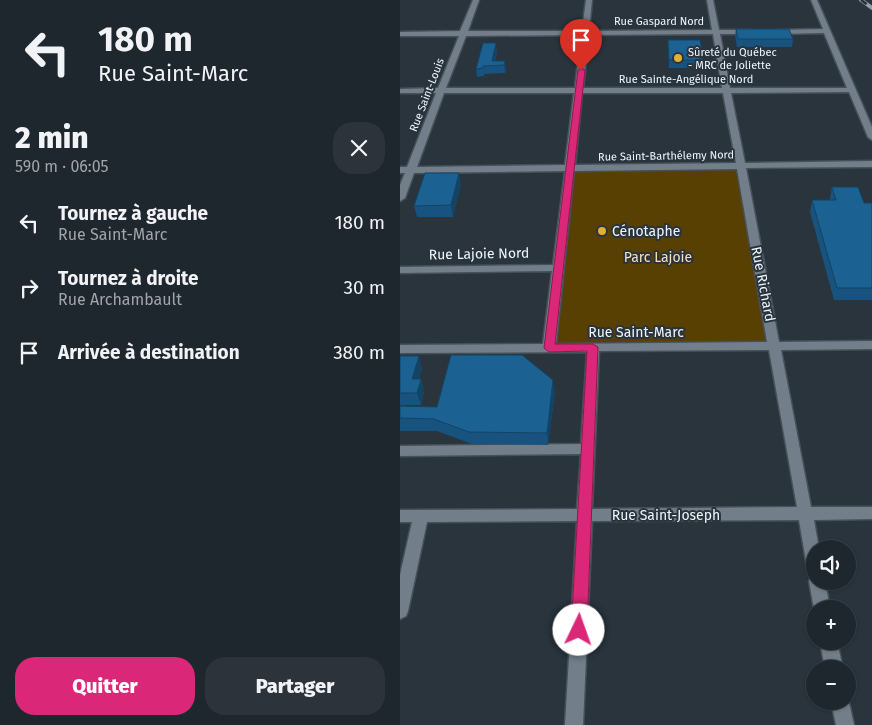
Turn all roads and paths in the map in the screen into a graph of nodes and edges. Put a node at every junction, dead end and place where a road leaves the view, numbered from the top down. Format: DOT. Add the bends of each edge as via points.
graph roads {
  1 [pos="476,0"];
  2 [pos="589,0"];
  3 [pos="710,0"];
  4 [pos="814,0"];
  5 [pos="464,32"];
  6 [pos="585,32"];
  7 [pos="716,32"];
  8 [pos="827,32"];
  9 [pos="400,34"];
  10 [pos="579,89"];
  11 [pos="728,90"];
  12 [pos="852,90"];
  13 [pos="400,91"];
  14 [pos="441,91"];
  15 [pos="872,137"];
  16 [pos="872,164"];
  17 [pos="741,166"];
  18 [pos="571,168"];
  19 [pos="400,170"];
  20 [pos="411,170"];
  21 [pos="400,198"];
  22 [pos="559,268"];
  23 [pos="400,270"];
  24 [pos="872,345"];
  25 [pos="775,346"];
  26 [pos="593,347"];
  27 [pos="549,348"];
  28 [pos="400,349"];
  29 [pos="588,450"];
  30 [pos="400,451"];
  31 [pos="872,513"];
  32 [pos="806,514"];
  33 [pos="585,515"];
  34 [pos="400,516"];
  35 [pos="421,516"];
  36 [pos="810,540"];
  37 [pos="400,611"];
  38 [pos="842,710"];
  39 [pos="574,725"];
  40 [pos="845,725"];
  1 -- 5 [label="street, Rue Saint-Louis"];
  2 -- 6 [label="street"];
  3 -- 7 [label="street, Rue Richard"];
  4 -- 8 [label="street"];
  5 -- 6 [label="street, Rue Gaspard Nord"];
  5 -- 9 [label="street, Rue Gaspard Nord"];
  5 -- 14 [label="street, Rue Saint-Louis"];
  6 -- 7 [label="street, Rue Gaspard Nord"];
  6 -- 10 [label="street"];
  7 -- 8 [label="street, Rue Gaspard Nord"];
  7 -- 11 [label="street, Rue Richard"];
  8 -- 12 [label="street"];
  10 -- 11 [label="street, Rue Sainte-Angélique Nord"];
  10 -- 14 [label="street, Rue Sainte-Angélique Nord"];
  10 -- 18 [label="street"];
  11 -- 12 [label="street, Rue Sainte-Angélique Nord"];
  11 -- 17 [label="street, Rue Richard"];
  12 -- 15 [label="street"];
  13 -- 14 [label="street, Rue Sainte-Angélique Nord"];
  14 -- 20 [label="street, Rue Saint-Louis"];
  16 -- 17 [label="street, Rue Saint-Barthélemy Nord"];
  17 -- 18 [label="street, Rue Saint-Barthélemy Nord"];
  17 -- 25 [label="street, Rue Richard"];
  18 -- 20 [label="street, Rue Saint-Barthélemy Nord"];
  18 -- 22 [label="street"];
  19 -- 20 [label="street, Rue Saint-Barthélemy Nord"];
  20 -- 21 [label="street, Rue Saint-Louis"];
  22 -- 23 [label="street, Rue Lajoie Nord"];
  22 -- 27 [label="street"];
  24 -- 25 [label="street, Rue Saint-Marc"];
  25 -- 26 [label="street, Rue Saint-Marc"];
  25 -- 32 [label="street, Rue Richard"];
  26 -- 27 [label="street, Rue Saint-Marc"];
  26 -- 29 [label="street"];
  27 -- 28 [label="street, Rue Saint-Marc"];
  29 -- 30 [label="street"];
  29 -- 33 [label="street"];
  31 -- 32 [label="street, Rue Saint-Joseph"];
  32 -- 33 [label="street, Rue Saint-Joseph"];
  32 -- 36 [label="street, Rue Richard"];
  33 -- 35 [label="street, Rue Saint-Joseph"];
  33 -- 39 [label="street"];
  34 -- 35 [label="street, Rue Saint-Joseph"];
  35 -- 37 [label="street"];
  38 -- 40 [label="street"];
}
